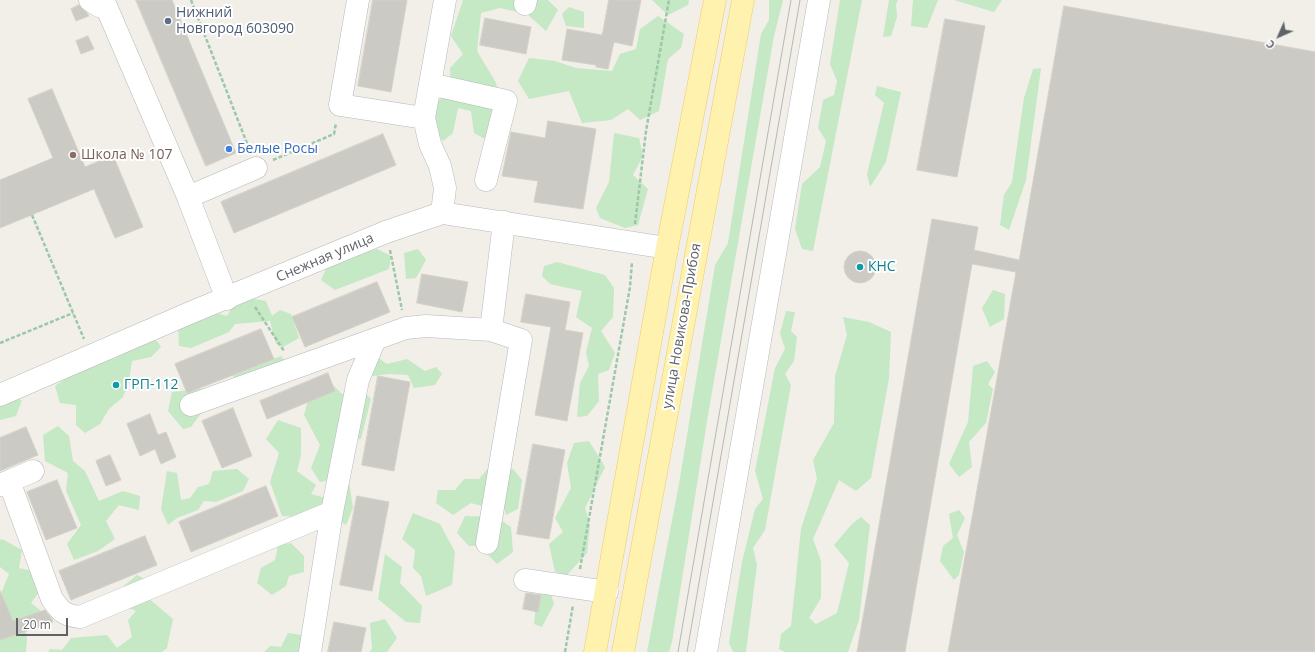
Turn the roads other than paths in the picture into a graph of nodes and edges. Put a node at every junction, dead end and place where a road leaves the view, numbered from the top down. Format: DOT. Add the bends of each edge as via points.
graph roads {
  1 [pos="90,0"];
  2 [pos="358,0"];
  3 [pos="445,0"];
  4 [pos="715,0"];
  5 [pos="743,0"];
  6 [pos="819,0"];
  7 [pos="430,84"];
  8 [pos="424,118"];
  9 [pos="256,168"];
  10 [pos="486,180"];
  11 [pos="188,197"];
  12 [pos="442,213"];
  13 [pos="504,222"];
  14 [pos="667,248"];
  15 [pos="236,295"];
  16 [pos="491,330"];
  17 [pos="375,339"];
  18 [pos="0,395"];
  19 [pos="191,405"];
  20 [pos="33,471"];
  21 [pos="5,483"];
  22 [pos="332,512"];
  23 [pos="487,542"];
  24 [pos="525,580"];
  25 [pos="607,592"];
  26 [pos="310,652"];
  27 [pos="595,652"];
  28 [pos="623,652"];
  29 [pos="706,652"];
  1 -- 11 [label="street" via="99,6 106,6"];
  2 -- 8 [label="street" via="340,105"];
  3 -- 7 [label="street"];
  4 -- 14 [label="main road, улица Новикова-Прибоя"];
  5 -- 28 [label="main road, улица Новикова-Прибоя"];
  6 -- 29 [label="street"];
  7 -- 8 [label="street"];
  7 -- 10 [label="street" via="506,101"];
  8 -- 12 [label="street" via="445,188"];
  9 -- 11 [label="street"];
  11 -- 15 [label="street"];
  12 -- 13 [label="street, Снежная улица"];
  12 -- 15 [label="street, Снежная улица" via="386,232"];
  13 -- 14 [label="street, Снежная улица"];
  13 -- 16 [label="street"];
  14 -- 25 [label="main road, улица Новикова-Прибоя"];
  15 -- 18 [label="street, Снежная улица"];
  16 -- 17 [label="street" via="426,326 406,328"];
  16 -- 23 [label="street" via="521,340"];
  17 -- 19 [label="street"];
  17 -- 22 [label="street" via="358,380"];
  20 -- 21 [label="street"];
  21 -- 22 [label="street" via="52,599 61,612 80,617"];
  22 -- 26 [label="street"];
  24 -- 25 [label="street"];
  25 -- 27 [label="main road, улица Новикова-Прибоя"];
}
